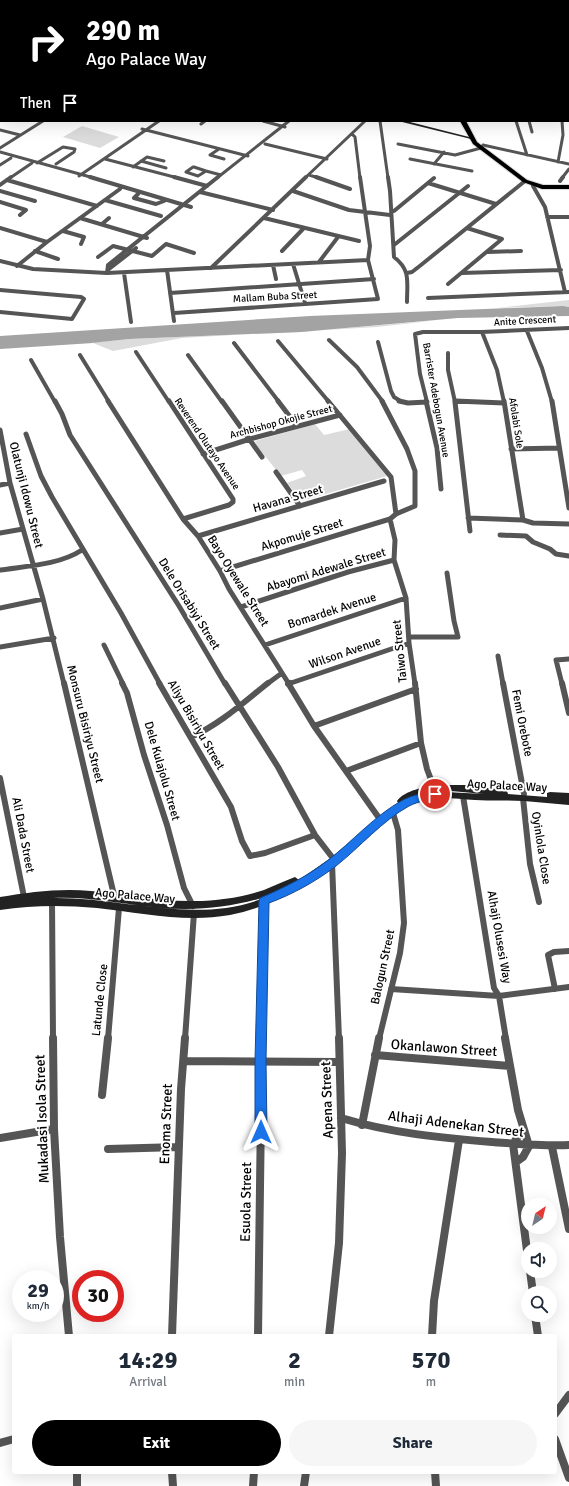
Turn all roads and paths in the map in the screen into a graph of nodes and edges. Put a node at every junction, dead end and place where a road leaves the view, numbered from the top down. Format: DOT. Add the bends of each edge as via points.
graph roads {
  1 [pos="36,122"];
  2 [pos="41,122"];
  3 [pos="152,122"];
  4 [pos="158,122"];
  5 [pos="204,122"];
  6 [pos="267,122"];
  7 [pos="288,122"];
  8 [pos="292,122"];
  9 [pos="364,122"];
  10 [pos="380,122"];
  11 [pos="404,122"];
  12 [pos="412,122"];
  13 [pos="463,122"];
  14 [pos="467,122"];
  15 [pos="516,122"];
  16 [pos="529,122"];
  17 [pos="562,123"];
  18 [pos="201,124"];
  19 [pos="569,124"];
  20 [pos="285,126"];
  21 [pos="0,130"];
  22 [pos="144,130"];
  23 [pos="468,132"];
  24 [pos="532,132"];
  25 [pos="352,134"];
  26 [pos="18,135"];
  27 [pos="471,138"];
  28 [pos="0,144"];
  29 [pos="265,144"];
  30 [pos="398,144"];
  31 [pos="562,146"];
  32 [pos="482,147"];
  33 [pos="569,147"];
  34 [pos="0,148"];
  35 [pos="219,149"];
  36 [pos="444,152"];
  37 [pos="0,154"];
  38 [pos="248,156"];
  39 [pos="527,156"];
  40 [pos="11,158"];
  41 [pos="327,158"];
  42 [pos="105,159"];
  43 [pos="224,159"];
  44 [pos="410,159"];
  45 [pos="141,161"];
  46 [pos="164,161"];
  47 [pos="558,162"];
  48 [pos="35,163"];
  49 [pos="56,164"];
  50 [pos="434,164"];
  51 [pos="569,164"];
  52 [pos="0,165"];
  53 [pos="134,167"];
  54 [pos="166,168"];
  55 [pos="569,169"];
  56 [pos="206,171"];
  57 [pos="472,171"];
  58 [pos="77,175"];
  59 [pos="221,175"];
  60 [pos="309,175"];
  61 [pos="434,178"];
  62 [pos="7,180"];
  63 [pos="525,181"];
  64 [pos="560,181"];
  65 [pos="428,183"];
  66 [pos="0,185"];
  67 [pos="208,186"];
  68 [pos="468,186"];
  69 [pos="533,186"];
  70 [pos="569,186"];
  71 [pos="120,189"];
  72 [pos="350,189"];
  73 [pos="0,190"];
  74 [pos="293,191"];
  75 [pos="202,192"];
  76 [pos="459,193"];
  77 [pos="105,200"];
  78 [pos="35,201"];
  79 [pos="0,202"];
  80 [pos="390,204"];
  81 [pos="402,204"];
  82 [pos="496,204"];
  83 [pos="97,206"];
  84 [pos="186,206"];
  85 [pos="273,210"];
  86 [pos="366,212"];
  87 [pos="390,213"];
  88 [pos="20,215"];
  89 [pos="161,216"];
  90 [pos="547,217"];
  91 [pos="569,217"];
  92 [pos="80,218"];
  93 [pos="109,218"];
  94 [pos="264,218"];
  95 [pos="102,224"];
  96 [pos="0,228"];
  97 [pos="467,228"];
  98 [pos="303,229"];
  99 [pos="63,231"];
  100 [pos="338,237"];
  101 [pos="146,238"];
  102 [pos="47,242"];
  103 [pos="359,242"];
  104 [pos="81,244"];
  105 [pos="394,245"];
  106 [pos="127,250"];
  107 [pos="35,251"];
  108 [pos="132,251"];
  109 [pos="282,251"];
  110 [pos="521,251"];
  111 [pos="488,252"];
  112 [pos="194,253"];
  113 [pos="98,257"];
  114 [pos="58,260"];
  115 [pos="368,260"];
  116 [pos="0,261"];
  117 [pos="319,262"];
  118 [pos="293,264"];
  119 [pos="273,265"];
  120 [pos="17,266"];
  121 [pos="211,268"];
  122 [pos="167,270"];
  123 [pos="561,270"];
  124 [pos="108,271"];
  125 [pos="124,273"];
  126 [pos="406,273"];
  127 [pos="462,273"];
  128 [pos="276,279"];
  129 [pos="374,279"];
  130 [pos="448,284"];
  131 [pos="299,285"];
  132 [pos="0,290"];
  133 [pos="567,292"];
  134 [pos="170,293"];
  135 [pos="428,298"];
  136 [pos="407,302"];
  137 [pos="305,303"];
  138 [pos="0,312"];
  139 [pos="174,314"];
  140 [pos="174,321"];
  141 [pos="131,322"];
  142 [pos="569,328"];
  143 [pos="527,331"];
  144 [pos="482,332"];
  145 [pos="329,340"];
  146 [pos="278,341"];
  147 [pos="378,342"];
  148 [pos="234,343"];
  149 [pos="136,352"];
  150 [pos="448,353"];
  151 [pos="80,355"];
  152 [pos="188,355"];
  153 [pos="32,360"];
  154 [pos="426,402"];
  155 [pos="455,402"];
  156 [pos="504,403"];
  157 [pos="340,415"];
  158 [pos="297,426"];
  159 [pos="0,430"];
  160 [pos="26,434"];
  161 [pos="250,439"];
  162 [pos="559,448"];
  163 [pos="511,449"];
  164 [pos="2,453"];
  165 [pos="203,454"];
  166 [pos="262,457"];
  167 [pos="276,472"];
  168 [pos="384,481"];
  169 [pos="10,483"];
  170 [pos="0,485"];
  171 [pos="441,489"];
  172 [pos="300,506"];
  173 [pos="569,508"];
  174 [pos="396,514"];
  175 [pos="468,518"];
  176 [pos="183,519"];
  177 [pos="390,519"];
  178 [pos="523,520"];
  179 [pos="569,524"];
  180 [pos="22,529"];
  181 [pos="470,531"];
  182 [pos="0,533"];
  183 [pos="500,535"];
  184 [pos="198,536"];
  185 [pos="82,550"];
  186 [pos="569,556"];
  187 [pos="394,560"];
  188 [pos="33,565"];
  189 [pos="0,570"];
  190 [pos="220,571"];
  191 [pos="447,573"];
  192 [pos="406,598"];
  193 [pos="43,600"];
  194 [pos="240,607"];
  195 [pos="0,608"];
  196 [pos="54,638"];
  197 [pos="409,640"];
  198 [pos="104,644"];
  199 [pos="265,645"];
  200 [pos="0,647"];
  201 [pos="498,656"];
  202 [pos="569,659"];
  203 [pos="282,673"];
  204 [pos="288,684"];
  205 [pos="416,689"];
  206 [pos="238,706"];
  207 [pos="569,713"];
  208 [pos="314,726"];
  209 [pos="190,737"];
  210 [pos="421,743"];
  211 [pos="346,771"];
  212 [pos="0,778"];
  213 [pos="434,788"];
  214 [pos="463,796"];
  215 [pos="524,796"];
  216 [pos="569,796"];
  217 [pos="569,802"];
  218 [pos="393,812"];
  219 [pos="7,817"];
  220 [pos="379,818"];
  221 [pos="0,819"];
  222 [pos="315,835"];
  223 [pos="332,860"];
  224 [pos="78,894"];
  225 [pos="115,894"];
  226 [pos="88,895"];
  227 [pos="24,897"];
  228 [pos="0,901"];
  229 [pos="52,901"];
  230 [pos="264,901"];
  231 [pos="539,902"];
  232 [pos="78,903"];
  233 [pos="0,906"];
  234 [pos="119,908"];
  235 [pos="193,910"];
  236 [pos="569,951"];
  237 [pos="569,988"];
  238 [pos="391,989"];
  239 [pos="555,989"];
  240 [pos="499,996"];
  241 [pos="376,1055"];
  242 [pos="184,1061"];
  243 [pos="260,1061"];
  244 [pos="339,1062"];
  245 [pos="510,1066"];
  246 [pos="102,1095"];
  247 [pos="341,1118"];
  248 [pos="362,1125"];
  249 [pos="54,1129"];
  250 [pos="523,1129"];
  251 [pos="0,1138"];
  252 [pos="459,1140"];
  253 [pos="513,1144"];
  254 [pos="569,1145"];
  255 [pos="529,1146"];
  256 [pos="179,1147"];
  257 [pos="552,1147"];
  258 [pos="108,1149"];
  259 [pos="516,1162"];
  260 [pos="569,1229"];
  261 [pos="526,1242"];
  262 [pos="536,1322"];
  263 [pos="69,1334"];
  264 [pos="172,1334"];
  265 [pos="258,1334"];
  266 [pos="329,1334"];
  267 [pos="432,1334"];
  268 [pos="538,1334"];
  269 [pos="569,1395"];
  270 [pos="557,1411"];
  271 [pos="12,1440"];
  272 [pos="0,1443"];
  273 [pos="557,1445"];
  274 [pos="77,1474"];
  275 [pos="172,1474"];
  276 [pos="254,1474"];
  277 [pos="306,1474"];
  278 [pos="435,1474"];
  279 [pos="569,1478"];
  280 [pos="77,1486"];
  281 [pos="174,1486"];
  282 [pos="253,1486"];
  283 [pos="304,1486"];
  284 [pos="436,1486"];
  1 -- 26 [label="street"];
  2 -- 26 [label="street"];
  3 -- 22 [label="street"];
  4 -- 22 [label="street"];
  5 -- 18 [label="street"];
  6 -- 20 [label="street"];
  7 -- 20 [label="street"];
  8 -- 20 [label="street"];
  9 -- 25 [label="street"];
  10 -- 80 [label="street"];
  11 -- 27 [label="main road"];
  12 -- 23 [label="main road" via="458,133"];
  13 -- 23 [label="main road"];
  14 -- 32 [label="main road"];
  15 -- 39 [label="street"];
  16 -- 24 [label="street"];
  17 -- 19 [label="street"];
  17 -- 31 [label="street"];
  20 -- 29 [label="street"];
  20 -- 38 [label="street"];
  21 -- 26 [label="street"];
  22 -- 35 [label="street"];
  22 -- 42 [label="street"];
  22 -- 58 [label="street"];
  23 -- 27 [label="main road"];
  25 -- 41 [label="street"];
  25 -- 86 [label="street" via="355,137"];
  26 -- 28 [label="street"];
  26 -- 34 [label="street"];
  27 -- 32 [label="main road"];
  29 -- 38 [label="street"];
  29 -- 41 [label="street"];
  30 -- 36 [label="street"];
  31 -- 33 [label="street"];
  31 -- 47 [label="street"];
  32 -- 36 [label="street" via="458,154"];
  32 -- 39 [label="street"];
  32 -- 63 [label="main road"];
  32 -- 70 [label="main road" via="533,182"];
  35 -- 38 [label="street"];
  35 -- 43 [label="street" via="210,156"];
  36 -- 50 [label="street"];
  37 -- 40 [label="street"];
  37 -- 48 [label="street"];
  38 -- 59 [label="street"];
  38 -- 75 [label="street"];
  39 -- 47 [label="street"];
  40 -- 48 [label="street"];
  40 -- 52 [label="street"];
  41 -- 60 [label="street"];
  42 -- 53 [label="street"];
  42 -- 58 [label="street"];
  44 -- 50 [label="street"];
  45 -- 46 [label="street" via="149,157"];
  45 -- 53 [label="street"];
  45 -- 54 [label="street"];
  47 -- 51 [label="street"];
  48 -- 49 [label="street" via="63,147 75,149"];
  48 -- 58 [label="street"];
  48 -- 62 [label="street"];
  50 -- 57 [label="street"];
  53 -- 67 [label="street"];
  55 -- 64 [label="street"];
  56 -- 59 [label="street"];
  58 -- 71 [label="street"];
  58 -- 84 [label="street"];
  59 -- 67 [label="street"];
  60 -- 72 [label="street"];
  60 -- 74 [label="street"];
  61 -- 65 [label="street"];
  62 -- 66 [label="street"];
  62 -- 83 [label="street"];
  63 -- 69 [label="main road"];
  63 -- 82 [label="street"];
  65 -- 76 [label="street"];
  65 -- 81 [label="street"];
  67 -- 75 [label="street"];
  68 -- 76 [label="street"];
  69 -- 70 [label="main road"];
  69 -- 90 [label="street" via="545,203"];
  71 -- 77 [label="street"];
  71 -- 84 [label="street" via="138,194 134,198 156,204 164,201"];
  73 -- 78 [label="street"];
  74 -- 85 [label="street"];
  74 -- 86 [label="street" via="349,210"];
  75 -- 84 [label="street"];
  75 -- 85 [label="street"];
  76 -- 82 [label="street"];
  76 -- 105 [label="street"];
  77 -- 83 [label="street"];
  77 -- 89 [label="street"];
  79 -- 88 [label="street" via="26,210"];
  80 -- 81 [label="street"];
  80 -- 87 [label="street"];
  81 -- 87 [label="street"];
  82 -- 97 [label="street"];
  83 -- 92 [label="street"];
  84 -- 101 [label="street"];
  85 -- 94 [label="street"];
  86 -- 87 [label="street"];
  86 -- 115 [label="street" via="370,246"];
  87 -- 105 [label="street"];
  90 -- 91 [label="street"];
  90 -- 123 [label="street"];
  92 -- 95 [label="street"];
  92 -- 99 [label="street"];
  93 -- 95 [label="street"];
  94 -- 98 [label="street"];
  94 -- 121 [label="street"];
  95 -- 101 [label="street"];
  96 -- 102 [label="street"];
  97 -- 111 [label="street" via="502,239"];
  97 -- 126 [label="street" via="416,270"];
  98 -- 100 [label="street"];
  98 -- 109 [label="street"];
  99 -- 102 [label="street"];
  99 -- 104 [label="street" via="84,237"];
  100 -- 103 [label="street"];
  100 -- 117 [label="street"];
  101 -- 106 [label="street"];
  101 -- 108 [label="street"];
  102 -- 107 [label="street"];
  105 -- 126 [label="street" via="395,258 403,264"];
  106 -- 108 [label="street"];
  106 -- 113 [label="street" via="114,246"];
  106 -- 124 [label="street" via="108,265"];
  107 -- 114 [label="street"];
  107 -- 120 [label="street"];
  108 -- 112 [label="street" via="152,256 166,244"];
  108 -- 124 [label="street"];
  110 -- 111 [label="street"];
  111 -- 127 [label="street"];
  115 -- 117 [label="street"];
  115 -- 129 [label="street"];
  116 -- 120 [label="street"];
  117 -- 118 [label="street"];
  118 -- 119 [label="street"];
  118 -- 131 [label="street"];
  119 -- 121 [label="street"];
  119 -- 128 [label="street"];
  120 -- 124 [label="street" via="33,269"];
  121 -- 122 [label="street"];
  122 -- 125 [label="street"];
  122 -- 134 [label="street"];
  123 -- 127 [label="street"];
  123 -- 133 [label="street"];
  124 -- 125 [label="street"];
  125 -- 141 [label="street"];
  126 -- 136 [label="street"];
  127 -- 130 [label="street"];
  129 -- 131 [label="street"];
  129 -- 137 [label="street, Mallam Buba Street" via="378,299"];
  131 -- 134 [label="street"];
  131 -- 137 [label="street"];
  132 -- 138 [label="street" via="84,299 72,319"];
  133 -- 135 [label="street"];
  134 -- 139 [label="street"];
  137 -- 139 [label="street, Mallam Buba Street"];
  139 -- 140 [label="street"];
  142 -- 143 [label="street, Anite Crescent"];
  143 -- 144 [label="street, Anite Crescent"];
  143 -- 162 [label="street" via="542,368 552,403"];
  144 -- 154 [label="street, Barrister Adebogun Avenue" via="416,333"];
  144 -- 156 [label="street, Afolabi Sole" via="497,370"];
  145 -- 174 [label="street" via="357,367 382,401 407,449 415,471 416,503 415,506"];
  146 -- 157 [label="street"];
  147 -- 154 [label="street" via="389,386 396,399 402,402"];
  148 -- 158 [label="street"];
  149 -- 165 [label="street, Reverend Olutayo Avenue"];
  150 -- 155 [label="street" via="448,370"];
  151 -- 176 [label="street, Bayo Oyewale Street" via="140,455"];
  152 -- 161 [label="street"];
  153 -- 206 [label="street, Dele Orisabiyi Street" via="62,414 70,435 179,606"];
  154 -- 171 [label="street, Barrister Adebogun Avenue" via="437,448"];
  155 -- 156 [label="street"];
  155 -- 175 [label="street"];
  156 -- 163 [label="street, Afolabi Sole"];
  157 -- 158 [label="street, Archbishop Okojie Street"];
  157 -- 174 [label="street" via="391,477"];
  158 -- 161 [label="street, Archbishop Okojie Street"];
  159 -- 164 [label="street, Olatunji Idowu Street"];
  160 -- 185 [label="street, Aliyu Bisiriyu Street" via="41,476"];
  161 -- 165 [label="street, Archbishop Okojie Street"];
  161 -- 166 [label="street"];
  162 -- 163 [label="street"];
  162 -- 173 [label="street"];
  163 -- 178 [label="street, Afolabi Sole"];
  164 -- 169 [label="street, Olatunji Idowu Street"];
  165 -- 176 [label="street, Reverend Olutayo Avenue" via="233,502"];
  167 -- 172 [label="street"];
  168 -- 172 [label="street, Havana Street"];
  169 -- 170 [label="street"];
  169 -- 180 [label="street, Olatunji Idowu Street"];
  172 -- 184 [label="street, Havana Street"];
  174 -- 177 [label="street"];
  175 -- 178 [label="street"];
  175 -- 181 [label="street"];
  176 -- 184 [label="street, Bayo Oyewale Street"];
  177 -- 187 [label="street, Taiwo Street" via="395,540"];
  177 -- 190 [label="street, Akpomuje Street"];
  178 -- 179 [label="street" via="533,523"];
  180 -- 182 [label="street"];
  180 -- 188 [label="street, Olatunji Idowu Street"];
  183 -- 186 [label="street" via="526,536 556,554"];
  184 -- 190 [label="street, Bayo Oyewale Street"];
  185 -- 188 [label="street"];
  185 -- 209 [label="street, Aliyu Bisiriyu Street" via="121,613"];
  187 -- 192 [label="street, Taiwo Street"];
  187 -- 194 [label="street, Abayomi Adewale Street"];
  188 -- 189 [label="street"];
  188 -- 193 [label="street, Monsuru Bisiriyu Street"];
  190 -- 194 [label="street, Bayo Oyewale Street"];
  191 -- 197 [label="street, Wilson Avenue" via="458,637"];
  192 -- 197 [label="street, Taiwo Street"];
  192 -- 199 [label="street, Bomardek Avenue"];
  193 -- 195 [label="street"];
  193 -- 196 [label="street, Monsuru Bisiriyu Street"];
  194 -- 199 [label="street, Bayo Oyewale Street"];
  196 -- 200 [label="street"];
  196 -- 225 [label="street, Monsuru Bisiriyu Street"];
  197 -- 204 [label="street, Wilson Avenue"];
  197 -- 205 [label="street, Taiwo Street"];
  198 -- 235 [label="street, Dele Kulajolu Street" via="127,692 182,881"];
  199 -- 203 [label="street, Bayo Oyewale Street"];
  201 -- 215 [label="street, Femi Orebote"];
  202 -- 207 [label="street" via="556,660"];
  203 -- 204 [label="street, Bayo Oyewale Street"];
  203 -- 206 [label="street"];
  204 -- 208 [label="street, Bayo Oyewale Street"];
  205 -- 208 [label="street"];
  205 -- 210 [label="street, Taiwo Street"];
  206 -- 209 [label="street" via="205,730"];
  206 -- 222 [label="street, Dele Orisabiyi Street" via="278,767"];
  208 -- 211 [label="street, Bayo Oyewale Street"];
  209 -- 222 [label="street, Aliyu Bisiriyu Street" via="231,807 242,841 250,856"];
  210 -- 211 [label="street"];
  210 -- 213 [label="street, Taiwo Street"];
  211 -- 220 [label="street, Bayo Oyewale Street"];
  212 -- 219 [label="street, Ali Dada Street"];
  213 -- 215 [label="main road, Ago Palace Way"];
  213 -- 220 [label="main road, Ago Palace Way" via="412,794"];
  214 -- 215 [label="main road, Ago Palace Way"];
  214 -- 218 [label="main road, Ago Palace Way" via="426,796 405,803"];
  214 -- 240 [label="street, Alhaji Olusesi Way" via="494,988"];
  215 -- 216 [label="main road, Ago Palace Way"];
  215 -- 217 [label="main road, Ago Palace Way"];
  215 -- 231 [label="street, Oyinlola Close" via="526,829"];
  218 -- 223 [label="main road, Ago Palace Way"];
  218 -- 238 [label="street, Balogun Street" via="398,830 404,923"];
  219 -- 221 [label="street"];
  219 -- 227 [label="street, Ali Dada Street"];
  220 -- 223 [label="main road, Ago Palace Way"];
  222 -- 223 [label="street, Dele Orisabiyi Street"];
  223 -- 230 [label="main road, Ago Palace Way" via="296,887"];
  223 -- 235 [label="main road, Ago Palace Way" via="266,894"];
  223 -- 244 [label="street, Apena Street"];
  224 -- 226 [label="main road, Ago Palace Way"];
  224 -- 227 [label="main road, Ago Palace Way"];
  224 -- 232 [label="main road"];
  225 -- 226 [label="main road, Ago Palace Way"];
  225 -- 235 [label="main road, Ago Palace Way"];
  226 -- 232 [label="main road"];
  227 -- 228 [label="main road, Ago Palace Way"];
  229 -- 232 [label="main road, Ago Palace Way"];
  229 -- 233 [label="main road, Ago Palace Way"];
  229 -- 249 [label="street, Mukadasi Isola Street"];
  230 -- 235 [label="main road, Ago Palace Way" via="230,911 208,914"];
  230 -- 243 [label="street, Esuola Street"];
  232 -- 234 [label="main road, Ago Palace Way"];
  234 -- 235 [label="main road, Ago Palace Way" via="154,912"];
  234 -- 246 [label="street, Latunde Close"];
  235 -- 242 [label="street, Enoma Street"];
  236 -- 239 [label="street" via="548,955"];
  237 -- 239 [label="street"];
  238 -- 240 [label="street"];
  238 -- 241 [label="street, Balogun Street"];
  239 -- 240 [label="street"];
  240 -- 245 [label="street, Alhaji Olusesi Way"];
  241 -- 245 [label="street, Okanlawon Street"];
  241 -- 248 [label="street, Balogun Street"];
  242 -- 243 [label="street"];
  242 -- 256 [label="street, Enoma Street"];
  243 -- 244 [label="street"];
  243 -- 265 [label="street, Esuola Street" via="261,1216"];
  244 -- 247 [label="street, Apena Street"];
  245 -- 250 [label="street, Alhaji Olusesi Way"];
  247 -- 248 [label="street, Alhaji Adenekan Street"];
  247 -- 266 [label="street, Apena Street" via="339,1243"];
  248 -- 252 [label="street, Alhaji Adenekan Street"];
  249 -- 251 [label="street"];
  249 -- 263 [label="street, Mukadasi Isola Street"];
  250 -- 253 [label="street"];
  250 -- 255 [label="street, Alhaji Olusesi Way"];
  252 -- 253 [label="street, Alhaji Adenekan Street"];
  252 -- 267 [label="street" via="434,1301"];
  253 -- 255 [label="street, Alhaji Adenekan Street"];
  253 -- 259 [label="street"];
  254 -- 257 [label="street, Alhaji Adenekan Street"];
  255 -- 257 [label="street, Alhaji Adenekan Street"];
  255 -- 259 [label="street" via="523,1157"];
  256 -- 258 [label="street"];
  256 -- 264 [label="street, Enoma Street"];
  257 -- 260 [label="street"];
  259 -- 261 [label="street"];
  262 -- 268 [label="street"];
  269 -- 270 [label="street"];
  271 -- 272 [label="street"];
  273 -- 279 [label="street"];
  274 -- 280 [label="street"];
  275 -- 281 [label="street"];
  276 -- 282 [label="street"];
  277 -- 283 [label="street"];
  278 -- 284 [label="street"];
}
